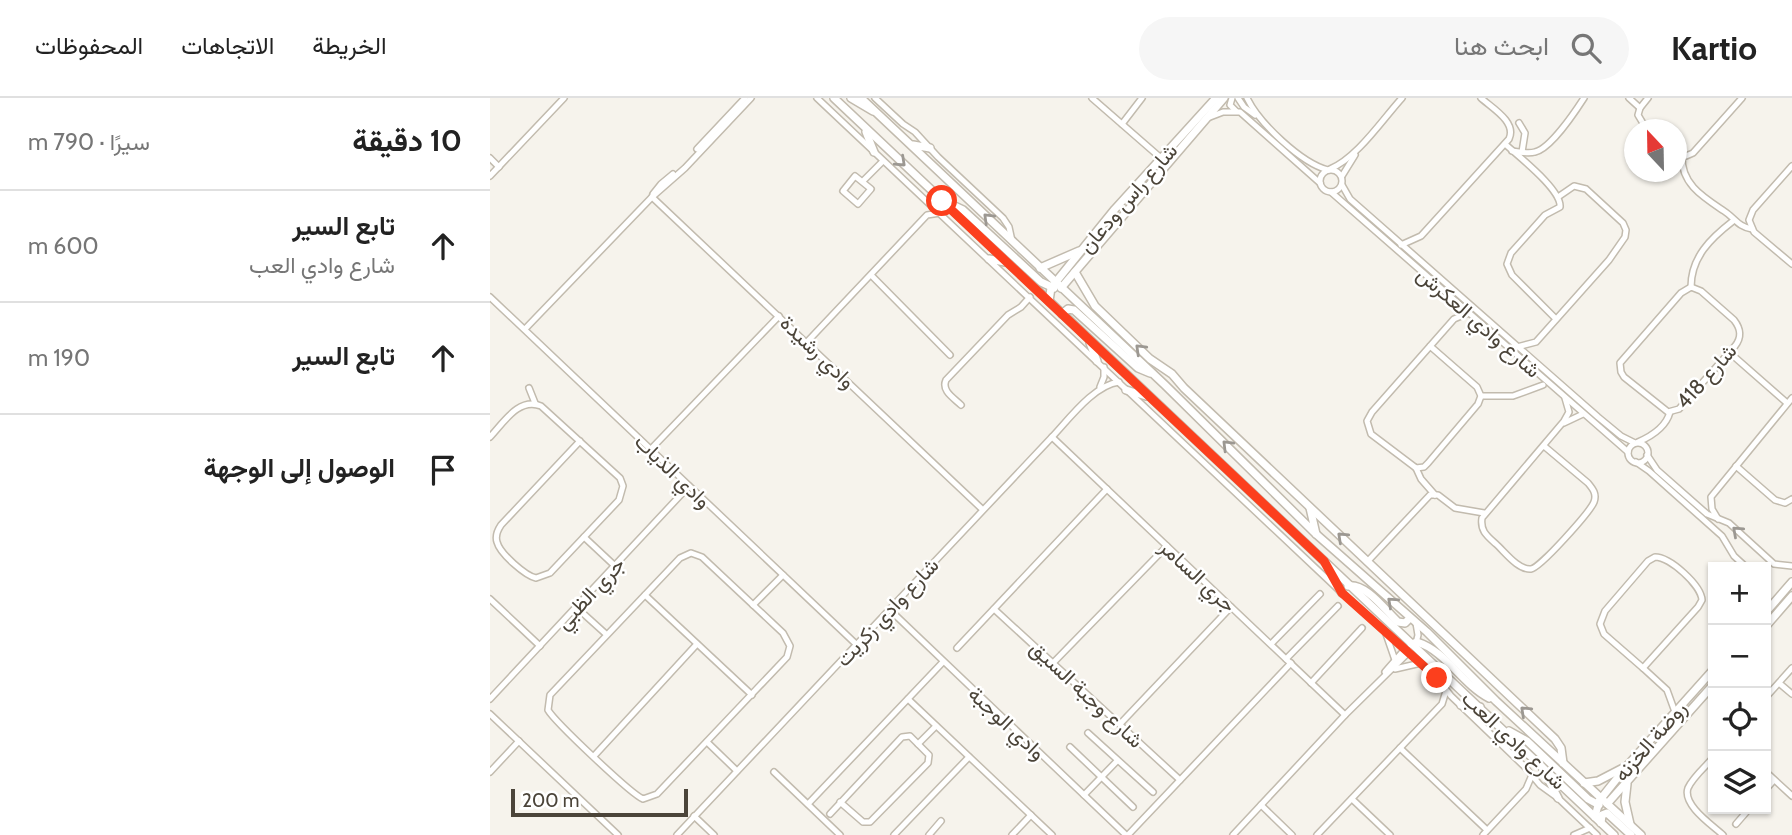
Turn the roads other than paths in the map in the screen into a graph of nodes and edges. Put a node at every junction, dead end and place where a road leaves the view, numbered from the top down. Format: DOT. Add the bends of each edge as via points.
graph roads {
  1 [pos="564,98"];
  2 [pos="745,98"];
  3 [pos="751,98"];
  4 [pos="817,98"];
  5 [pos="834,98"];
  6 [pos="851,98"];
  7 [pos="862,98"];
  8 [pos="875,98"];
  9 [pos="1092,98"];
  10 [pos="1142,98"];
  11 [pos="1216,98"];
  12 [pos="1224,98"];
  13 [pos="1232,98"];
  14 [pos="1238,98"];
  15 [pos="1247,98"];
  16 [pos="1402,98"];
  17 [pos="1480,98"];
  18 [pos="1584,98"];
  19 [pos="1629,98"];
  20 [pos="1648,98"];
  21 [pos="1742,98"];
  22 [pos="1640,108"];
  23 [pos="1236,111"];
  24 [pos="877,112"];
  25 [pos="1639,119"];
  26 [pos="1205,121"];
  27 [pos="1263,121"];
  28 [pos="1519,123"];
  29 [pos="1122,124"];
  30 [pos="864,128"];
  31 [pos="1505,144"];
  32 [pos="911,145"];
  33 [pos="1360,146"];
  34 [pos="930,148"];
  35 [pos="1512,151"];
  36 [pos="874,152"];
  37 [pos="1522,152"];
  38 [pos="1687,153"];
  39 [pos="490,158"];
  40 [pos="954,158"];
  41 [pos="1162,159"];
  42 [pos="883,161"];
  43 [pos="947,165"];
  44 [pos="1792,166"];
  45 [pos="499,167"];
  46 [pos="1329,170"];
  47 [pos="490,176"];
  48 [pos="1342,176"];
  49 [pos="1687,177"];
  50 [pos="863,181"];
  51 [pos="1320,183"];
  52 [pos="1342,186"];
  53 [pos="1331,192"];
  54 [pos="652,197"];
  55 [pos="1558,197"];
  56 [pos="942,201"];
  57 [pos="927,202"];
  58 [pos="940,213"];
  59 [pos="927,215"];
  60 [pos="1733,221"];
  61 [pos="1752,229"];
  62 [pos="1421,236"];
  63 [pos="1012,241"];
  64 [pos="1401,246"];
  65 [pos="1083,249"];
  66 [pos="1416,258"];
  67 [pos="989,259"];
  68 [pos="1006,262"];
  69 [pos="1792,264"];
  70 [pos="1040,268"];
  71 [pos="1076,272"];
  72 [pos="871,275"];
  73 [pos="1056,286"];
  74 [pos="1691,287"];
  75 [pos="490,297"];
  76 [pos="1030,297"];
  77 [pos="1049,302"];
  78 [pos="1457,303"];
  79 [pos="1080,306"];
  80 [pos="1099,310"];
  81 [pos="1468,313"];
  82 [pos="1062,314"];
  83 [pos="779,316"];
  84 [pos="1454,319"];
  85 [pos="1556,319"];
  86 [pos="525,329"];
  87 [pos="1088,339"];
  88 [pos="807,342"];
  89 [pos="1535,343"];
  90 [pos="1430,346"];
  91 [pos="1517,347"];
  92 [pos="1730,353"];
  93 [pos="950,355"];
  94 [pos="1534,362"];
  95 [pos="1100,364"];
  96 [pos="1157,364"];
  97 [pos="1154,374"];
  98 [pos="1119,382"];
  99 [pos="1166,384"];
  100 [pos="1543,385"];
  101 [pos="529,388"];
  102 [pos="1098,390"];
  103 [pos="1126,390"];
  104 [pos="1481,396"];
  105 [pos="1150,397"];
  106 [pos="1565,398"];
  107 [pos="1790,401"];
  108 [pos="535,403"];
  109 [pos="961,405"];
  110 [pos="1670,412"];
  111 [pos="1583,414"];
  112 [pos="1561,425"];
  113 [pos="1654,434"];
  114 [pos="490,437"];
  115 [pos="1052,437"];
  116 [pos="580,441"];
  117 [pos="1636,443"];
  118 [pos="1544,446"];
  119 [pos="651,449"];
  120 [pos="1628,452"];
  121 [pos="1647,452"];
  122 [pos="1636,462"];
  123 [pos="1736,466"];
  124 [pos="1416,468"];
  125 [pos="689,486"];
  126 [pos="1107,489"];
  127 [pos="1435,495"];
  128 [pos="1792,499"];
  129 [pos="1309,506"];
  130 [pos="982,509"];
  131 [pos="1484,513"];
  132 [pos="1718,519"];
  133 [pos="1317,534"];
  134 [pos="584,537"];
  135 [pos="1167,546"];
  136 [pos="1324,561"];
  137 [pos="1367,562"];
  138 [pos="1741,562"];
  139 [pos="615,566"];
  140 [pos="1792,566"];
  141 [pos="783,575"];
  142 [pos="1792,582"];
  143 [pos="1348,586"];
  144 [pos="1342,593"];
  145 [pos="1320,594"];
  146 [pos="645,595"];
  147 [pos="1792,596"];
  148 [pos="490,599"];
  149 [pos="753,605"];
  150 [pos="1771,605"];
  151 [pos="576,607"];
  152 [pos="1231,607"];
  153 [pos="1338,607"];
  154 [pos="994,609"];
  155 [pos="890,610"];
  156 [pos="1771,619"];
  157 [pos="1413,621"];
  158 [pos="1362,628"];
  159 [pos="1383,629"];
  160 [pos="607,635"];
  161 [pos="697,644"];
  162 [pos="1270,644"];
  163 [pos="857,645"];
  164 [pos="540,646"];
  165 [pos="1411,647"];
  166 [pos="957,648"];
  167 [pos="1395,660"];
  168 [pos="1288,661"];
  169 [pos="943,663"];
  170 [pos="1054,663"];
  171 [pos="1421,663"];
  172 [pos="1643,667"];
  173 [pos="1792,668"];
  174 [pos="1392,670"];
  175 [pos="1708,676"];
  176 [pos="1382,678"];
  177 [pos="1311,683"];
  178 [pos="1779,683"];
  179 [pos="1710,688"];
  180 [pos="1446,691"];
  181 [pos="1771,692"];
  182 [pos="1792,694"];
  183 [pos="751,695"];
  184 [pos="1672,698"];
  185 [pos="490,699"];
  186 [pos="908,699"];
  187 [pos="1496,701"];
  188 [pos="1685,701"];
  189 [pos="1458,702"];
  190 [pos="1442,704"];
  191 [pos="1480,707"];
  192 [pos="1675,712"];
  193 [pos="490,714"];
  194 [pos="1345,715"];
  195 [pos="1120,724"];
  196 [pos="936,726"];
  197 [pos="1502,728"];
  198 [pos="1660,731"];
  199 [pos="1088,733"];
  200 [pos="1668,737"];
  201 [pos="519,741"];
  202 [pos="706,742"];
  203 [pos="918,744"];
  204 [pos="1070,747"];
  205 [pos="1400,748"];
  206 [pos="594,756"];
  207 [pos="969,757"];
  208 [pos="1117,761"];
  209 [pos="1540,763"];
  210 [pos="1563,763"];
  211 [pos="1708,764"];
  212 [pos="1627,766"];
  213 [pos="737,771"];
  214 [pos="490,772"];
  215 [pos="774,772"];
  216 [pos="1532,775"];
  217 [pos="1101,776"];
  218 [pos="1771,777"];
  219 [pos="1180,780"];
  220 [pos="1774,780"];
  221 [pos="1584,783"];
  222 [pos="1771,783"];
  223 [pos="1627,784"];
  224 [pos="1540,785"];
  225 [pos="1526,789"];
  226 [pos="1153,792"];
  227 [pos="1084,795"];
  228 [pos="1792,796"];
  229 [pos="1558,798"];
  230 [pos="1352,799"];
  231 [pos="841,802"];
  232 [pos="1602,802"];
  233 [pos="808,804"];
  234 [pos="1261,806"];
  235 [pos="1133,807"];
  236 [pos="830,814"];
  237 [pos="1745,814"];
  238 [pos="1031,815"];
  239 [pos="694,816"];
  240 [pos="1579,818"];
  241 [pos="1598,820"];
  242 [pos="942,821"];
  243 [pos="1736,824"];
  244 [pos="1632,826"];
  245 [pos="1590,828"];
  246 [pos="1485,833"];
  247 [pos="1575,834"];
  248 [pos="618,835"];
  249 [pos="677,835"];
  250 [pos="714,835"];
  251 [pos="840,835"];
  252 [pos="894,835"];
  253 [pos="929,835"];
  254 [pos="1012,835"];
  255 [pos="1052,835"];
  256 [pos="1127,835"];
  257 [pos="1233,835"];
  258 [pos="1292,835"];
  259 [pos="1317,835"];
  260 [pos="1390,835"];
  261 [pos="1597,835"];
  262 [pos="1614,835"];
  263 [pos="1630,835"];
  264 [pos="1641,835"];
  265 [pos="1723,835"];
  1 -- 45 [label="street"];
  2 -- 54 [label="street"];
  3 -- 54 [label="street"];
  4 -- 36 [label="street"];
  5 -- 30 [label="street, شارع وادي العب"];
  6 -- 24 [label="street"];
  7 -- 24 [label="street, شارع وادي العب"];
  8 -- 34 [label="street"];
  9 -- 29 [label="street"];
  10 -- 29 [label="street"];
  11 -- 41 [label="street, شارع راس ودعان"];
  12 -- 26 [label="street, شارع راس ودعان"];
  13 -- 23 [label="street"];
  14 -- 27 [label="street"];
  15 -- 27 [label="street"];
  16 -- 33 [label="street"];
  17 -- 31 [label="street" via="1510,125 1512,134"];
  18 -- 37 [label="street" via="1544,148"];
  19 -- 22 [label="street"];
  20 -- 22 [label="street"];
  21 -- 38 [label="street" via="1693,153"];
  22 -- 25 [label="street"];
  23 -- 26 [label="street"];
  23 -- 51 [label="street"];
  24 -- 32 [label="street, شارع وادي العب"];
  26 -- 71 [label="street, شارع راس ودعان"];
  27 -- 46 [label="street" via="1306,159"];
  28 -- 37 [label="street" via="1525,133"];
  29 -- 41 [label="street"];
  30 -- 36 [label="street"];
  30 -- 56 [label="street, شارع وادي العب, one-way"];
  31 -- 35 [label="street"];
  31 -- 62 [label="street"];
  32 -- 34 [label="street"];
  63 -- 32 [label="street, شارع وادي العب, one-way"];
  33 -- 46 [label="street"];
  33 -- 48 [label="street"];
  34 -- 43 [label="street"];
  35 -- 37 [label="street"];
  35 -- 55 [label="street"];
  36 -- 42 [label="street"];
  39 -- 45 [label="street"];
  40 -- 43 [label="street"];
  41 -- 65 [label="street, شارع راس ودعان"];
  42 -- 50 [label="street"];
  42 -- 57 [label="street"];
  43 -- 63 [label="street" via="1005,221"];
  44 -- 61 [label="street" via="1753,210"];
  45 -- 47 [label="street"];
  46 -- 48 [label="street"];
  46 -- 51 [label="street"];
  48 -- 52 [label="street"];
  49 -- 60 [label="street"];
  50 -- 50 [label="street" via="855,176 843,190 856,204 871,191"];
  51 -- 53 [label="street"];
  52 -- 53 [label="street"];
  52 -- 64 [label="street, شارع وادي العكرش"];
  53 -- 78 [label="street, شارع وادي العكرش"];
  54 -- 83 [label="street, وادي رشيدة"];
  54 -- 86 [label="street"];
  55 -- 85 [label="street" via="1560,207 1545,215 1508,256 1507,264 1512,275"];
  55 -- 85 [label="street" via="1582,187 1621,220 1626,233 1617,252"];
  56 -- 68 [label="street, شارع وادي العب"];
  56 -- 73 [label="street" via="963,210 1041,282"];
  57 -- 58 [label="street"];
  57 -- 59 [label="street"];
  58 -- 59 [label="street"];
  58 -- 67 [label="street"];
  59 -- 72 [label="street"];
  60 -- 61 [label="street"];
  60 -- 74 [label="street" via="1696,260"];
  61 -- 69 [label="street"];
  62 -- 64 [label="street"];
  62 -- 66 [label="street"];
  63 -- 70 [label="street, شارع وادي العب"];
  64 -- 66 [label="street, شارع وادي العكرش"];
  65 -- 70 [label="street"];
  65 -- 73 [label="street, شارع راس ودعان"];
  66 -- 91 [label="street, شارع وادي العكرش"];
  67 -- 68 [label="street"];
  67 -- 76 [label="street"];
  68 -- 77 [label="street, شارع وادي العب"];
  70 -- 73 [label="street, شارع وادي العب"];
  71 -- 73 [label="street, شارع راس ودعان"];
  71 -- 80 [label="street, شارع وادي العب"];
  72 -- 88 [label="street"];
  72 -- 93 [label="street"];
  73 -- 77 [label="street" via="1048,294"];
  73 -- 79 [label="street, شارع وادي العب"];
  74 -- 92 [label="street, شارع 418" via="1738,325 1740,337"];
  74 -- 110 [label="street, شارع 418" via="1619,368 1624,377"];
  75 -- 86 [label="street, وادي الذياب"];
  76 -- 95 [label="street"];
  76 -- 109 [label="street" via="946,380 946,391"];
  77 -- 82 [label="street, شارع وادي العب"];
  78 -- 81 [label="street, شارع وادي العكرش"];
  78 -- 84 [label="street"];
  79 -- 80 [label="street"];
  79 -- 97 [label="street, شارع وادي العب"];
  96 -- 80 [label="street, شارع وادي العب, one-way"];
  81 -- 84 [label="street"];
  81 -- 106 [label="street, شارع وادي العكرش"];
  82 -- 87 [label="street, شارع وادي العب"];
  82 -- 97 [label="street" via="1074,310 1138,368"];
  83 -- 88 [label="street, وادي رشيدة"];
  83 -- 119 [label="street"];
  84 -- 90 [label="street"];
  85 -- 89 [label="street"];
  86 -- 119 [label="street, وادي الذياب"];
  87 -- 95 [label="street"];
  87 -- 105 [label="street, شارع وادي العب"];
  88 -- 130 [label="street, وادي رشيدة"];
  89 -- 91 [label="street"];
  89 -- 94 [label="street"];
  90 -- 104 [label="street" via="1477,387"];
  90 -- 124 [label="street" via="1367,421 1371,434"];
  91 -- 94 [label="street, شارع وادي العكرش"];
  92 -- 107 [label="street"];
  92 -- 110 [label="street, شارع 418" via="1679,410"];
  94 -- 117 [label="street, شارع وادي العكرش" via="1615,432"];
  95 -- 98 [label="street"];
  95 -- 102 [label="street, شارع وادي زكريت" via="1103,381"];
  96 -- 99 [label="street"];
  96 -- 129 [label="street, شارع وادي العب"];
  97 -- 99 [label="street, شارع وادي العب"];
  98 -- 102 [label="street, شارع وادي زكريت"];
  98 -- 103 [label="street"];
  133 -- 99 [label="street, شارع وادي العب, one-way"];
  100 -- 104 [label="street" via="1513,396"];
  101 -- 108 [label="street"];
  102 -- 115 [label="street, شارع وادي زكريت"];
  103 -- 105 [label="street"];
  103 -- 144 [label="street"];
  104 -- 124 [label="street" via="1426,465"];
  105 -- 136 [label="street, شارع وادي العب"];
  106 -- 111 [label="street, شارع وادي العكرش"];
  106 -- 112 [label="street" via="1569,412"];
  107 -- 123 [label="street"];
  108 -- 114 [label="street" via="521,405"];
  108 -- 116 [label="street"];
  110 -- 113 [label="street, شارع 418"];
  111 -- 112 [label="street"];
  111 -- 120 [label="street, شارع وادي العكرش"];
  112 -- 118 [label="street"];
  113 -- 117 [label="street, شارع 418"];
  113 -- 121 [label="street, شارع 418"];
  115 -- 126 [label="street, جري السامر"];
  115 -- 130 [label="street, شارع وادي زكريت"];
  116 -- 134 [label="street" via="623,486 619,500"];
  116 -- 134 [label="street" via="501,525 496,538 525,574 536,578 547,575"];
  117 -- 120 [label="street"];
  117 -- 121 [label="street" via="1644,445"];
  118 -- 131 [label="street"];
  118 -- 131 [label="street" via="1588,483 1595,499 1543,562 1532,569 1519,565 1484,533"];
  119 -- 125 [label="street, وادي الذياب"];
  120 -- 122 [label="street"];
  121 -- 122 [label="street" via="1642,462"];
  121 -- 132 [label="street" via="1657,470"];
  122 -- 138 [label="street" via="1723,536"];
  123 -- 128 [label="street" via="1775,500 1785,503"];
  123 -- 132 [label="street" via="1712,497"];
  124 -- 127 [label="street"];
  125 -- 139 [label="street, جري الظبي"];
  125 -- 141 [label="street, وادي الذياب"];
  126 -- 135 [label="street, جري السامر"];
  126 -- 154 [label="street"];
  127 -- 131 [label="street" via="1455,508"];
  127 -- 137 [label="street" via="1418,505"];
  129 -- 133 [label="street"];
  137 -- 129 [label="street, شارع وادي العب, one-way"];
  130 -- 155 [label="street, شارع وادي زكريت"];
  140 -- 132 [label="street, one-way" via="1774,564 1729,523"];
  157 -- 133 [label="street, شارع وادي العب, one-way"];
  134 -- 139 [label="street"];
  135 -- 152 [label="street, جري السامر"];
  135 -- 170 [label="street"];
  136 -- 143 [label="street, شارع وادي العب"];
  136 -- 144 [label="street"];
  210 -- 137 [label="street, شارع وادي العب, one-way" via="1555,739"];
  139 -- 151 [label="street, جري الظبي"];
  141 -- 149 [label="street"];
  141 -- 163 [label="street, وادي الذياب"];
  142 -- 150 [label="street"];
  143 -- 157 [label="street" via="1362,589 1398,622"];
  143 -- 165 [label="street, شارع وادي العب"];
  144 -- 159 [label="street"];
  145 -- 162 [label="street"];
  146 -- 149 [label="street" via="680,558 691,553 702,557"];
  146 -- 160 [label="street"];
  146 -- 161 [label="street"];
  147 -- 156 [label="street"];
  148 -- 164 [label="street"];
  149 -- 183 [label="street" via="787,636 790,646 787,656"];
  151 -- 160 [label="street"];
  151 -- 164 [label="street, جري الظبي"];
  152 -- 162 [label="street, جري السامر"];
  152 -- 195 [label="street"];
  153 -- 168 [label="street"];
  154 -- 166 [label="street"];
  154 -- 170 [label="street, شارع وجبة السيق"];
  155 -- 163 [label="street, شارع وادي زكريت"];
  155 -- 169 [label="street, وادي الوجبة"];
  157 -- 165 [label="street"];
  157 -- 187 [label="street, شارع وادي العب"];
  158 -- 177 [label="street"];
  159 -- 165 [label="street"];
  159 -- 167 [label="street"];
  160 -- 206 [label="street" via="550,695 547,705 550,714"];
  161 -- 183 [label="street"];
  161 -- 206 [label="street"];
  162 -- 168 [label="street, جري السامر"];
  163 -- 213 [label="street, شارع وادي زكريت"];
  164 -- 185 [label="street, جري الظبي"];
  165 -- 167 [label="street"];
  165 -- 171 [label="street"];
  165 -- 174 [label="street"];
  165 -- 187 [label="street" via="1432,649 1479,692"];
  165 -- 191 [label="street, شارع وادي العب"];
  167 -- 176 [label="street"];
  168 -- 177 [label="street, جري السامر"];
  168 -- 219 [label="street"];
  169 -- 186 [label="street"];
  169 -- 227 [label="street, وادي الوجبة"];
  170 -- 195 [label="street, شارع وجبة السيق"];
  171 -- 174 [label="street"];
  171 -- 180 [label="street"];
  172 -- 172 [label="street" via="1604,634 1601,620 1648,561 1663,557 1699,588 1702,600"];
  172 -- 184 [label="street"];
  173 -- 178 [label="street"];
  174 -- 176 [label="street"];
  175 -- 188 [label="street, روضة الخزنه"];
  176 -- 194 [label="street"];
  177 -- 194 [label="street, جري السامر"];
  178 -- 181 [label="street"];
  178 -- 182 [label="street"];
  179 -- 200 [label="street, روضة الخزنه"];
  180 -- 189 [label="street"];
  180 -- 190 [label="street"];
  183 -- 202 [label="street"];
  184 -- 188 [label="street"];
  184 -- 192 [label="street"];
  186 -- 196 [label="street"];
  186 -- 233 [label="street"];
  187 -- 210 [label="street, شارع وادي العب"];
  188 -- 192 [label="street, روضة الخزنه"];
  189 -- 190 [label="street"];
  189 -- 191 [label="street"];
  189 -- 216 [label="street"];
  190 -- 205 [label="street"];
  191 -- 197 [label="street, شارع وادي العب"];
  192 -- 198 [label="street, روضة الخزنه"];
  193 -- 201 [label="street"];
  194 -- 234 [label="street"];
  195 -- 219 [label="street, شارع وجبة السيق"];
  196 -- 203 [label="street"];
  196 -- 207 [label="street"];
  197 -- 209 [label="street, شارع وادي العب"];
  197 -- 232 [label="street" via="1527,741 1588,800"];
  198 -- 200 [label="street"];
  198 -- 212 [label="street, روضة الخزنه"];
  199 -- 208 [label="street"];
  200 -- 223 [label="street, روضة الخزنه"];
  201 -- 214 [label="street"];
  201 -- 248 [label="street"];
  202 -- 206 [label="street" via="648,799 639,797"];
  202 -- 213 [label="street"];
  203 -- 231 [label="street" via="902,737"];
  203 -- 231 [label="street" via="929,755 929,762 872,821 863,822"];
  204 -- 217 [label="street"];
  205 -- 230 [label="street"];
  205 -- 246 [label="street"];
  207 -- 238 [label="street"];
  207 -- 252 [label="street"];
  208 -- 217 [label="street"];
  208 -- 226 [label="street"];
  209 -- 229 [label="street"];
  209 -- 241 [label="street, شارع وادي العب"];
  210 -- 221 [label="street, شارع وادي العب"];
  211 -- 265 [label="street" via="1687,795 1691,805"];
  212 -- 221 [label="street"];
  212 -- 232 [label="street, روضة الخزنه"];
  213 -- 239 [label="street, شارع وادي زكريت"];
  215 -- 233 [label="street"];
  216 -- 224 [label="street"];
  216 -- 225 [label="street"];
  217 -- 227 [label="street"];
  217 -- 235 [label="street"];
  218 -- 220 [label="street"];
  219 -- 256 [label="street"];
  220 -- 222 [label="street"];
  220 -- 228 [label="street"];
  221 -- 232 [label="street, شارع وادي العب"];
  223 -- 232 [label="street, روضة الخزنه"];
  223 -- 244 [label="street" via="1625,808"];
  224 -- 225 [label="street"];
  224 -- 229 [label="street"];
  225 -- 246 [label="street"];
  227 -- 256 [label="street, وادي الوجبة"];
  229 -- 240 [label="street"];
  230 -- 259 [label="street"];
  230 -- 260 [label="street"];
  231 -- 236 [label="street"];
  232 -- 241 [label="street, روضة الخزنه"];
  232 -- 244 [label="street, شارع وادي العب"];
  233 -- 251 [label="street"];
  234 -- 257 [label="street"];
  234 -- 258 [label="street"];
  237 -- 243 [label="street"];
  238 -- 254 [label="street"];
  238 -- 255 [label="street"];
  239 -- 249 [label="street, شارع وادي زكريت"];
  239 -- 250 [label="street"];
  240 -- 245 [label="street"];
  240 -- 247 [label="street"];
  241 -- 262 [label="street, شارع وادي العب"];
  241 -- 263 [label="street" via="1607,813"];
  242 -- 253 [label="street"];
  244 -- 264 [label="street, شارع وادي العب"];
  245 -- 247 [label="street"];
  245 -- 261 [label="street"];
}
